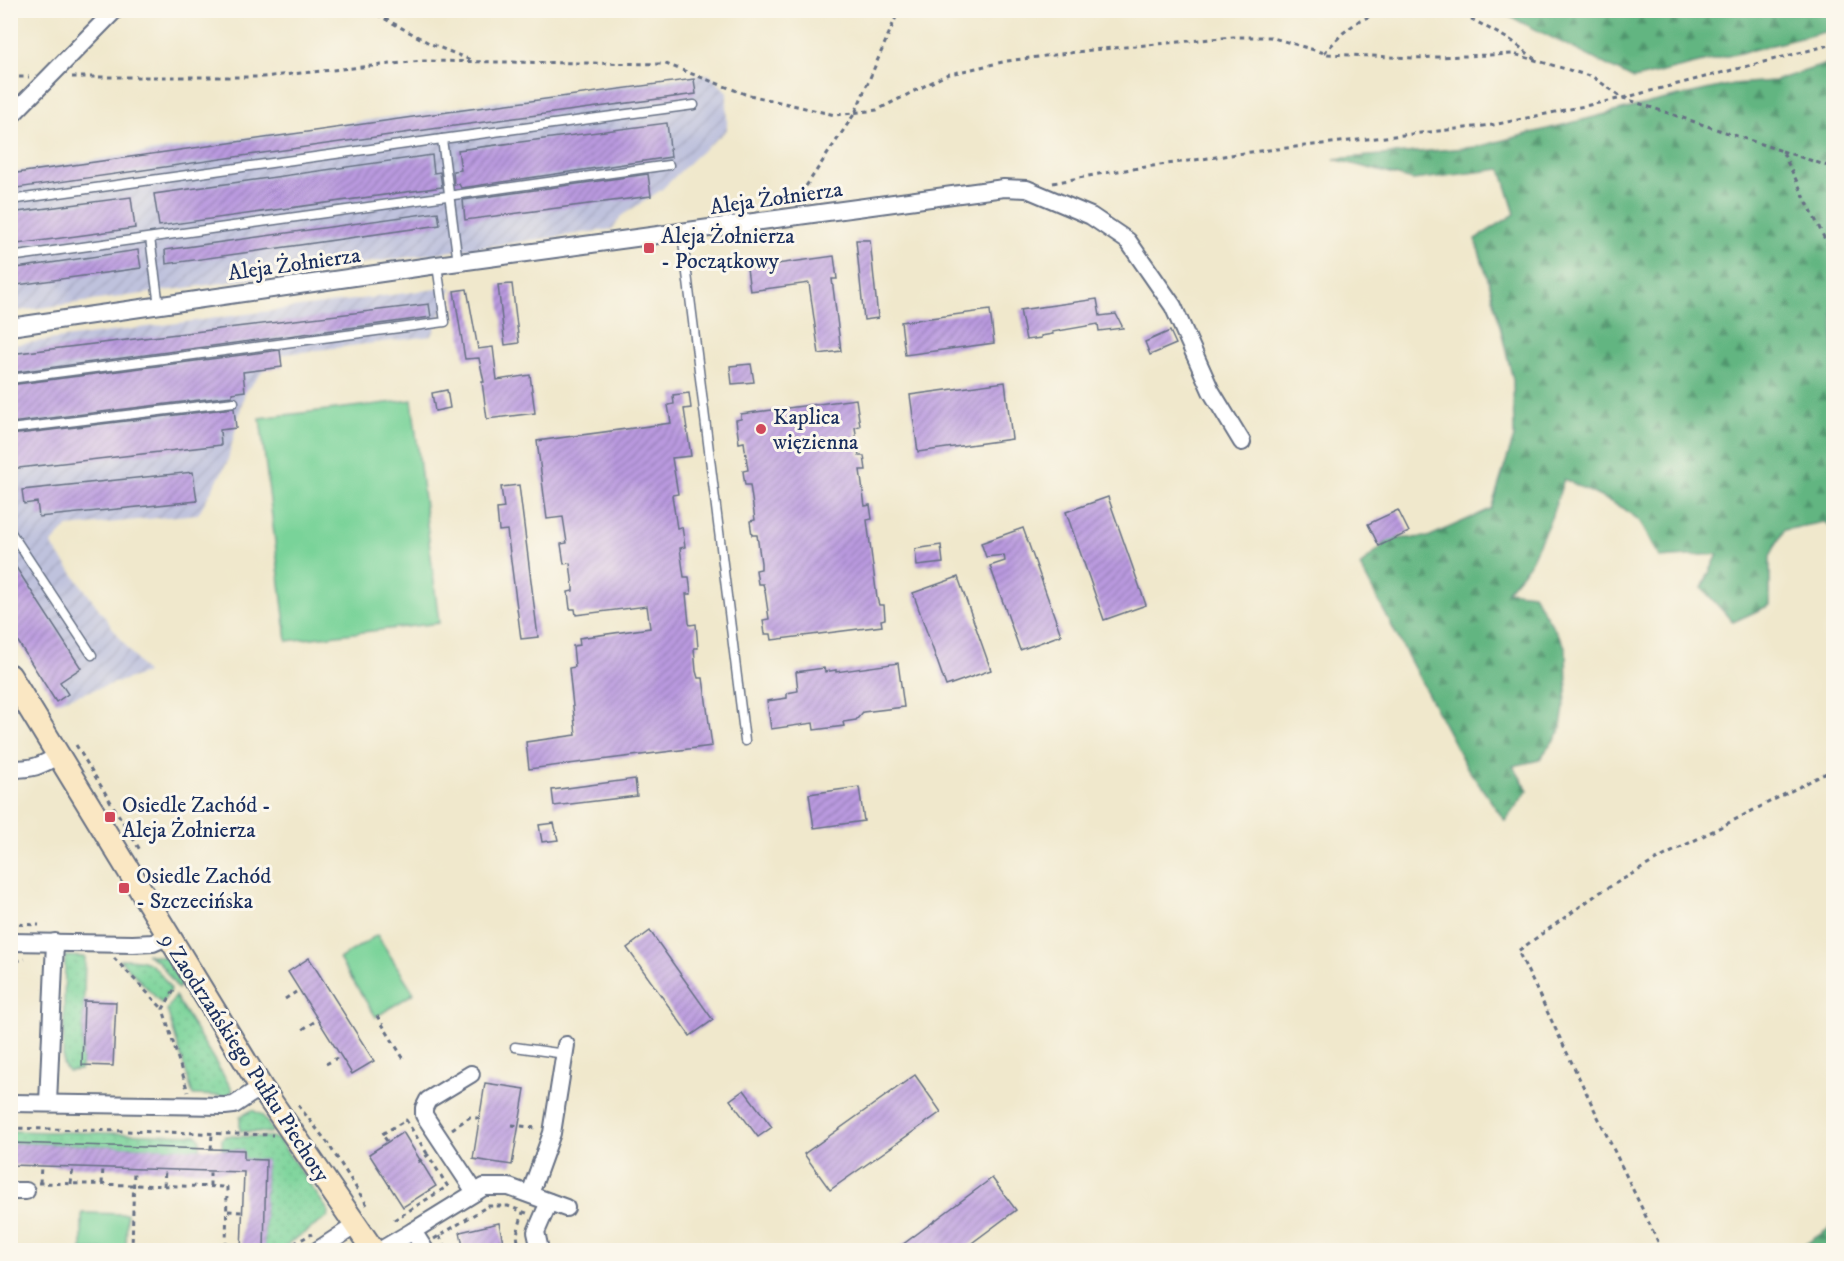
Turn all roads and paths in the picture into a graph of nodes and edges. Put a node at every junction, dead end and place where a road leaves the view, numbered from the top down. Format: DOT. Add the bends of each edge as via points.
graph roads {
  1 [pos="115,10"];
  2 [pos="369,10"];
  3 [pos="898,10"];
  4 [pos="1389,10"];
  5 [pos="1455,10"];
  6 [pos="1833,44"];
  7 [pos="1324,53"];
  8 [pos="1537,61"];
  9 [pos="474,62"];
  10 [pos="10,77"];
  11 [pos="49,77"];
  12 [pos="1623,98"];
  13 [pos="694,105"];
  14 [pos="855,112"];
  15 [pos="10,117"];
  16 [pos="442,139"];
  17 [pos="1782,151"];
  18 [pos="669,165"];
  19 [pos="1833,168"];
  20 [pos="1027,189"];
  21 [pos="450,197"];
  22 [pos="10,200"];
  23 [pos="784,218"];
  24 [pos="682,233"];
  25 [pos="150,238"];
  26 [pos="10,257"];
  27 [pos="1833,258"];
  28 [pos="458,263"];
  29 [pos="436,266"];
  30 [pos="159,306"];
  31 [pos="10,327"];
  32 [pos="10,379"];
  33 [pos="234,402"];
  34 [pos="10,429"];
  35 [pos="1242,442"];
  36 [pos="10,531"];
  37 [pos="92,655"];
  38 [pos="11,679"];
  39 [pos="745,741"];
  40 [pos="67,749"];
  41 [pos="10,769"];
  42 [pos="1833,769"];
  43 [pos="143,855"];
  44 [pos="169,936"];
  45 [pos="10,942"];
  46 [pos="54,942"];
  47 [pos="112,956"];
  48 [pos="174,990"];
  49 [pos="296,992"];
  50 [pos="285,999"];
  51 [pos="163,1009"];
  52 [pos="377,1016"];
  53 [pos="314,1022"];
  54 [pos="303,1029"];
  55 [pos="515,1047"];
  56 [pos="565,1050"];
  57 [pos="337,1058"];
  58 [pos="405,1061"];
  59 [pos="326,1064"];
  60 [pos="471,1074"];
  61 [pos="261,1087"];
  62 [pos="188,1089"];
  63 [pos="10,1103"];
  64 [pos="48,1103"];
  65 [pos="297,1104"];
  66 [pos="483,1119"];
  67 [pos="512,1125"];
  68 [pos="10,1128"];
  69 [pos="552,1133"];
  70 [pos="212,1134"];
  71 [pos="279,1134"];
  72 [pos="387,1141"];
  73 [pos="441,1141"];
  74 [pos="211,1149"];
  75 [pos="41,1166"];
  76 [pos="73,1167"];
  77 [pos="103,1168"];
  78 [pos="134,1169"];
  79 [pos="165,1170"];
  80 [pos="210,1172"];
  81 [pos="71,1184"];
  82 [pos="102,1184"];
  83 [pos="134,1185"];
  84 [pos="164,1186"];
  85 [pos="210,1186"];
  86 [pos="448,1186"];
  87 [pos="27,1187"];
  88 [pos="475,1192"];
  89 [pos="530,1194"];
  90 [pos="549,1202"];
  91 [pos="566,1208"];
  92 [pos="523,1211"];
  93 [pos="228,1212"];
  94 [pos="242,1212"];
  95 [pos="364,1219"];
  96 [pos="541,1219"];
  97 [pos="394,1220"];
  98 [pos="413,1231"];
  99 [pos="439,1236"];
  100 [pos="226,1245"];
  101 [pos="242,1246"];
  102 [pos="424,1248"];
  103 [pos="132,1251"];
  104 [pos="226,1251"];
  105 [pos="318,1251"];
  106 [pos="373,1251"];
  107 [pos="381,1251"];
  108 [pos="448,1251"];
  109 [pos="519,1251"];
  110 [pos="540,1251"];
  111 [pos="1662,1251"];
  1 -- 11 [label="street"];
  2 -- 9 [label="path"];
  3 -- 14 [label="path"];
  4 -- 7 [label="path" via="1360,20"];
  5 -- 8 [label="path" via="1512,41"];
  6 -- 12 [label="path"];
  7 -- 8 [label="path" via="1413,58 1514,54"];
  7 -- 14 [label="path" via="1270,36 1092,50 1007,61 946,75 877,110"];
  8 -- 12 [label="path" via="1593,76"];
  9 -- 11 [label="path" via="422,61 262,77"];
  9 -- 14 [label="path" via="666,64 745,94 835,115"];
  10 -- 11 [label="path"];
  11 -- 15 [label="street"];
  12 -- 17 [label="path"];
  12 -- 20 [label="path" via="1493,125 1251,152 1104,173"];
  13 -- 16 [label="lane"];
  14 -- 23 [label="path"];
  16 -- 21 [label="lane"];
  16 -- 22 [label="lane"];
  17 -- 19 [label="path"];
  17 -- 27 [label="path"];
  18 -- 21 [label="lane"];
  20 -- 23 [label="street, Aleja Żołnierza" via="1004,188"];
  20 -- 35 [label="street, Aleja Żołnierza" via="1091,216 1128,241 1173,306 1211,391"];
  21 -- 25 [label="lane"];
  21 -- 28 [label="lane"];
  23 -- 24 [label="street, Aleja Żołnierza"];
  24 -- 28 [label="street, Aleja Żołnierza"];
  24 -- 39 [label="lane"];
  25 -- 26 [label="lane"];
  25 -- 30 [label="lane"];
  28 -- 29 [label="street, Aleja Żołnierza"];
  29 -- 30 [label="street, Aleja Żołnierza"];
  29 -- 32 [label="lane" via="445,322"];
  30 -- 31 [label="street, Aleja Żołnierza"];
  33 -- 34 [label="lane"];
  36 -- 37 [label="lane"];
  38 -- 40 [label="street, 9 Zaodrzańskiego Pułku Piechoty"];
  40 -- 41 [label="street" via="40,767"];
  40 -- 43 [label="path" via="96,775"];
  40 -- 44 [label="street, 9 Zaodrzańskiego Pułku Piechoty"];
  42 -- 111 [label="path" via="1656,860 1599,893 1518,951"];
  44 -- 46 [label="street" via="153,943"];
  44 -- 61 [label="street, 9 Zaodrzańskiego Pułku Piechoty"];
  45 -- 46 [label="street"];
  46 -- 64 [label="street"];
  47 -- 51 [label="path"];
  48 -- 51 [label="path"];
  49 -- 50 [label="path"];
  51 -- 62 [label="path"];
  52 -- 58 [label="path"];
  53 -- 54 [label="path"];
  55 -- 56 [label="lane"];
  56 -- 69 [label="street"];
  57 -- 59 [label="path"];
  60 -- 73 [label="street" via="425,1104 424,1115"];
  61 -- 64 [label="street" via="234,1105 225,1106"];
  61 -- 95 [label="street, 9 Zaodrzańskiego Pułku Piechoty"];
  63 -- 64 [label="street"];
  65 -- 95 [label="path" via="327,1142"];
  66 -- 73 [label="path" via="470,1118"];
  67 -- 69 [label="path"];
  68 -- 70 [label="path"];
  69 -- 89 [label="street"];
  70 -- 71 [label="path"];
  70 -- 74 [label="path"];
  72 -- 73 [label="path" via="382,1134 406,1120 428,1155"];
  73 -- 88 [label="street"];
  75 -- 87 [label="path"];
  76 -- 81 [label="path"];
  77 -- 82 [label="path"];
  78 -- 83 [label="path"];
  79 -- 84 [label="path"];
  80 -- 85 [label="path"];
  81 -- 82 [label="path"];
  81 -- 87 [label="path"];
  82 -- 83 [label="path"];
  83 -- 84 [label="path"];
  83 -- 103 [label="path"];
  84 -- 85 [label="path"];
  85 -- 93 [label="path" via="227,1187"];
  86 -- 97 [label="path"];
  88 -- 89 [label="street" via="484,1187 509,1186"];
  88 -- 98 [label="street"];
  89 -- 90 [label="street"];
  90 -- 91 [label="street"];
  90 -- 96 [label="street"];
  92 -- 96 [label="path"];
  92 -- 99 [label="path" via="488,1206"];
  92 -- 109 [label="path" via="518,1227"];
  93 -- 94 [label="path"];
  93 -- 100 [label="path"];
  95 -- 105 [label="street"];
  95 -- 106 [label="street, 9 Zaodrzańskiego Pułku Piechoty"];
  96 -- 110 [label="street" via="536,1233"];
  98 -- 102 [label="street"];
  98 -- 107 [label="street"];
  99 -- 102 [label="path"];
  99 -- 108 [label="path"];
  100 -- 101 [label="path"];
  100 -- 104 [label="path"];
}
